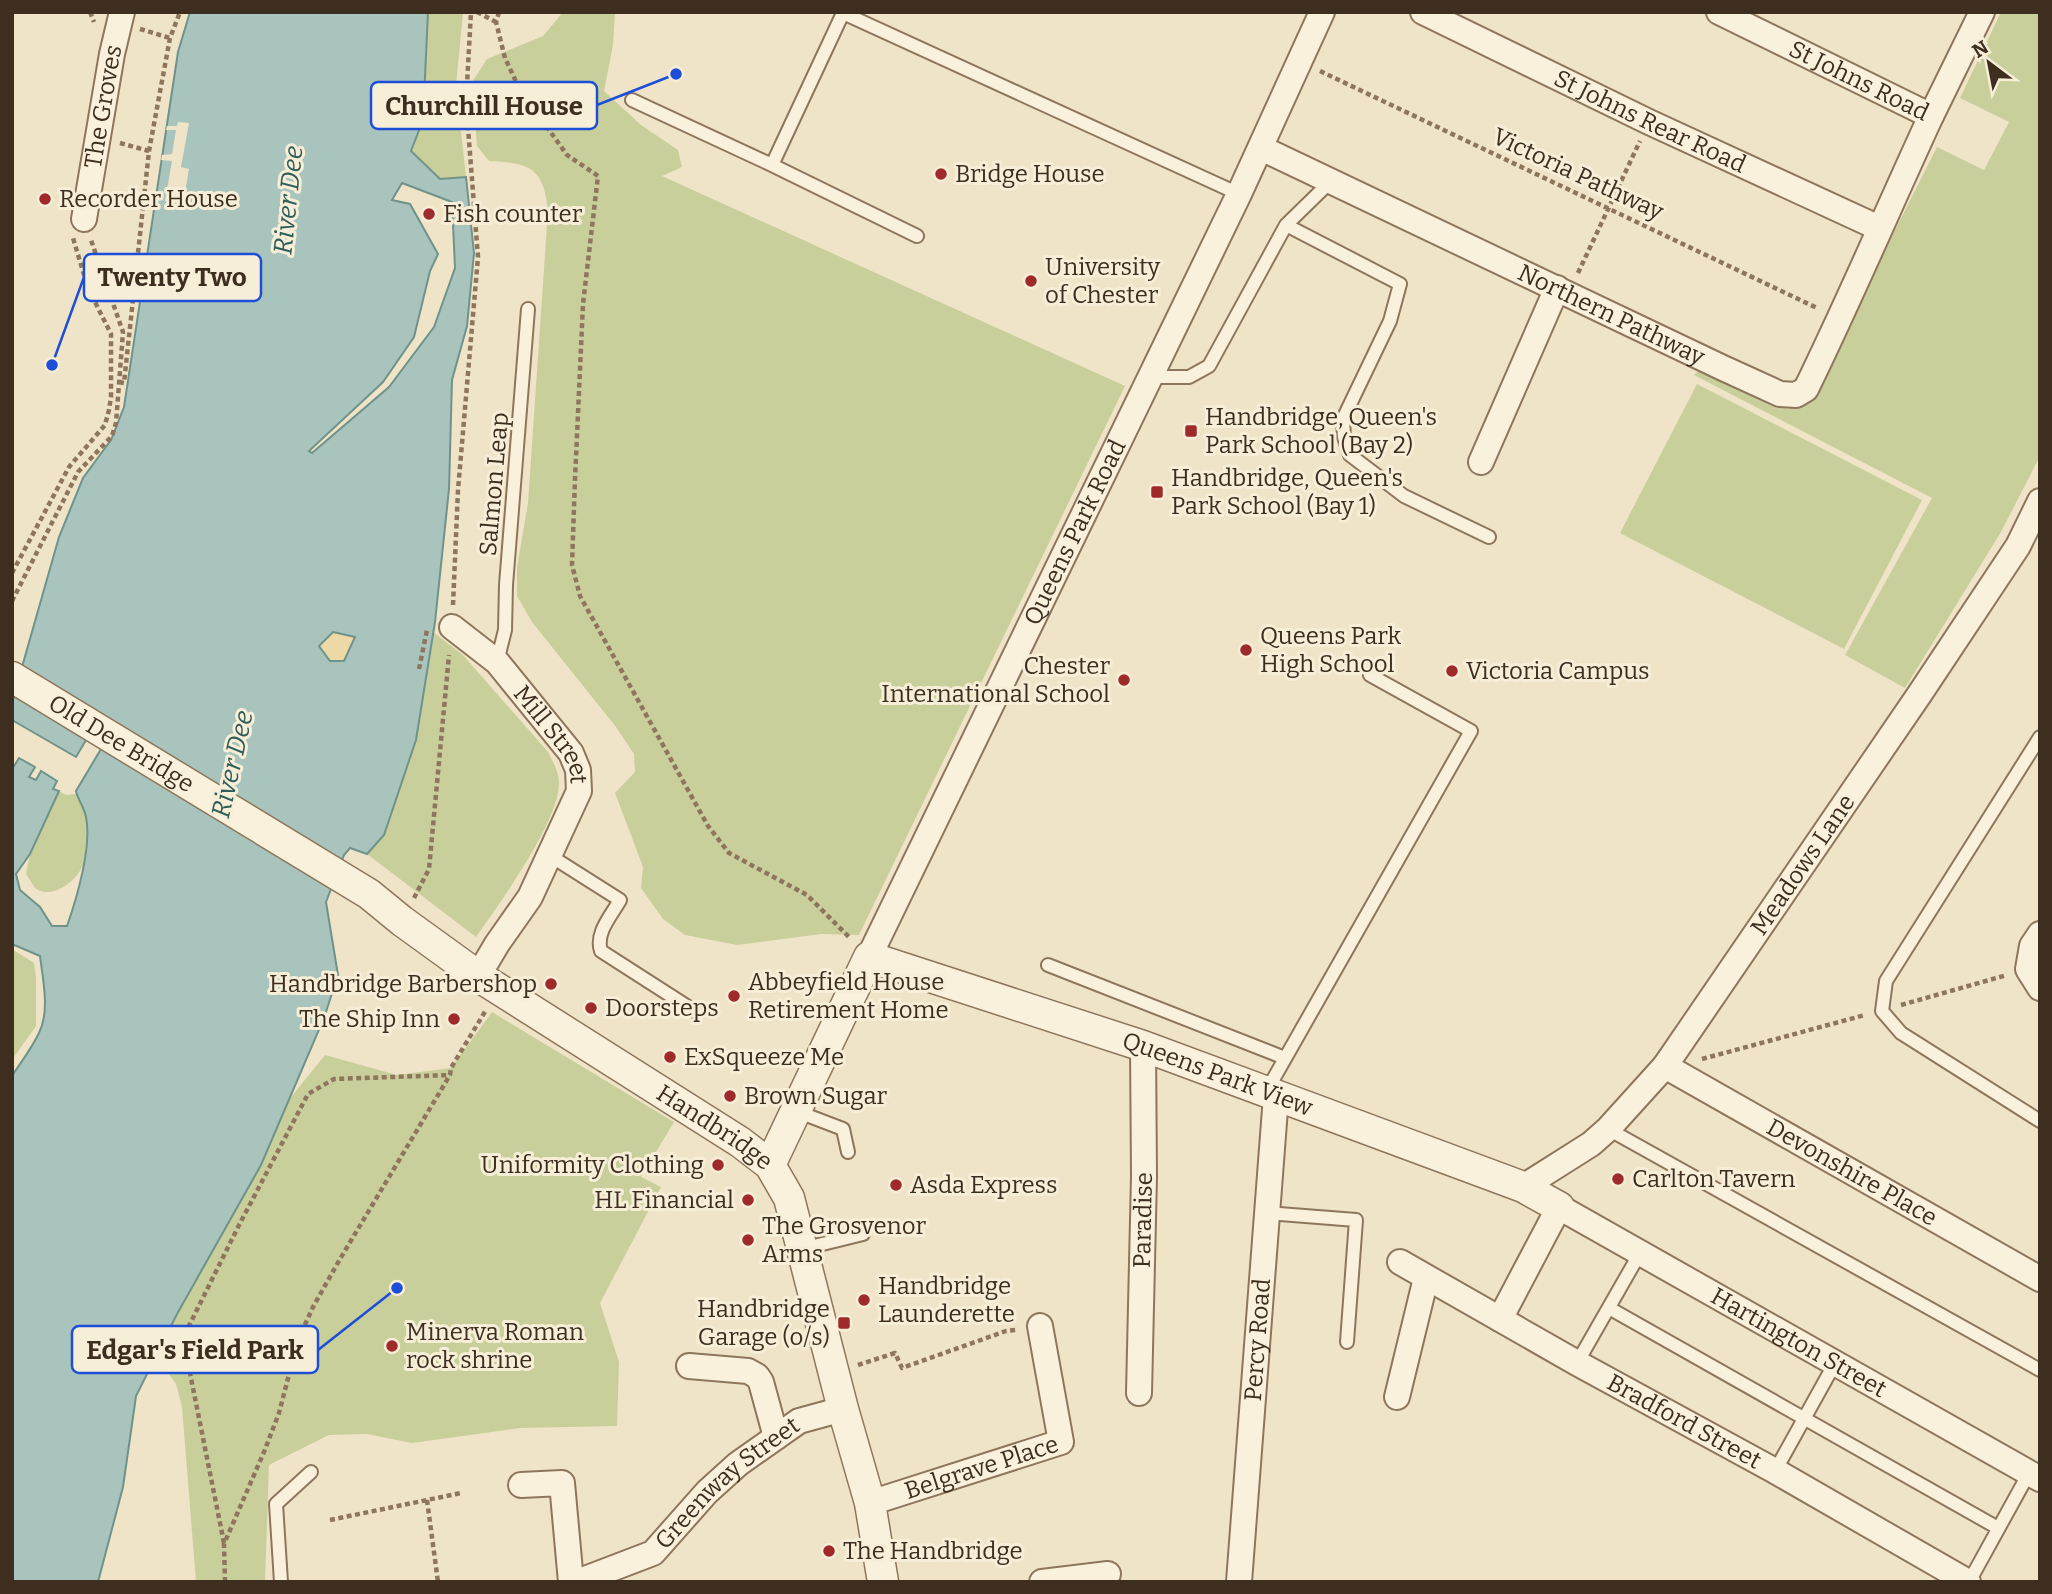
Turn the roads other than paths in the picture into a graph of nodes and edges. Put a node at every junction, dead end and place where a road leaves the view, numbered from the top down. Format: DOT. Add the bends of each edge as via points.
graph roads {
  1 [pos="122,12"];
  2 [pos="1322,12"];
  3 [pos="1423,12"];
  4 [pos="1719,12"];
  5 [pos="1982,12"];
  6 [pos="844,13"];
  7 [pos="632,100"];
  8 [pos="1931,116"];
  9 [pos="1261,148"];
  10 [pos="772,165"];
  11 [pos="1330,182"];
  12 [pos="1239,194"];
  13 [pos="79,214"];
  14 [pos="1286,225"];
  15 [pos="1879,228"];
  16 [pos="917,236"];
  17 [pos="1563,292"];
  18 [pos="528,309"];
  19 [pos="1150,377"];
  20 [pos="1481,462"];
  21 [pos="2040,501"];
  22 [pos="1489,537"];
  23 [pos="452,627"];
  24 [pos="497,662"];
  25 [pos="1370,676"];
  26 [pos="14,678"];
  27 [pos="2040,737"];
  28 [pos="549,855"];
  29 [pos="391,912"];
  30 [pos="2040,934"];
  31 [pos="869,957"];
  32 [pos="1048,965"];
  33 [pos="2034,979"];
  34 [pos="488,983"];
  35 [pos="696,1012"];
  36 [pos="1143,1046"];
  37 [pos="1286,1058"];
  38 [pos="1667,1067"];
  39 [pos="1271,1094"];
  40 [pos="795,1111"];
  41 [pos="2040,1121"];
  42 [pos="1608,1129"];
  43 [pos="848,1152"];
  44 [pos="770,1165"];
  45 [pos="1523,1188"];
  46 [pos="1559,1207"];
  47 [pos="1266,1213"];
  48 [pos="861,1226"];
  49 [pos="802,1249"];
  50 [pos="1640,1253"];
  51 [pos="1400,1262"];
  52 [pos="1426,1278"];
  53 [pos="2040,1279"];
  54 [pos="1609,1308"];
  55 [pos="1500,1319"];
  56 [pos="1040,1325"];
  57 [pos="1347,1342"];
  58 [pos="1577,1363"];
  59 [pos="1835,1363"];
  60 [pos="689,1366"];
  61 [pos="2040,1370"];
  62 [pos="1139,1393"];
  63 [pos="1397,1397"];
  64 [pos="843,1409"];
  65 [pos="1804,1418"];
  66 [pos="776,1437"];
  67 [pos="1775,1471"];
  68 [pos="310,1472"];
  69 [pos="2034,1476"];
  70 [pos="521,1485"];
  71 [pos="870,1503"];
  72 [pos="1998,1528"];
  73 [pos="1108,1574"];
  74 [pos="281,1582"];
  75 [pos="571,1582"];
  76 [pos="577,1582"];
  77 [pos="883,1582"];
  78 [pos="1042,1582"];
  79 [pos="1238,1582"];
  80 [pos="1969,1582"];
  1 -- 13 [label="street, The Groves"];
  2 -- 9 [label="street, Queens Park Road"];
  3 -- 15 [label="street, St Johns Rear Road"];
  4 -- 8 [label="street, St Johns Road"];
  5 -- 8 [label="street, St Johns Road"];
  6 -- 10 [label="lane"];
  6 -- 12 [label="lane"];
  7 -- 10 [label="lane"];
  8 -- 15 [label="street, Northern Pathway"];
  9 -- 11 [label="street, Northern Pathway"];
  9 -- 12 [label="street, Queens Park Road"];
  10 -- 16 [label="lane"];
  11 -- 14 [label="lane"];
  11 -- 17 [label="street, Northern Pathway"];
  12 -- 19 [label="street, Queens Park Road"];
  14 -- 19 [label="lane" via="1209,366 1189,377"];
  14 -- 22 [label="lane" via="1400,284 1390,321 1343,419 1350,455 1404,496"];
  15 -- 17 [label="street, Northern Pathway" via="1807,388 1797,395 1780,394"];
  17 -- 20 [label="street"];
  18 -- 24 [label="lane, Salmon Leap" via="505,630"];
  19 -- 31 [label="street, Queens Park Road"];
  21 -- 38 [label="street, Meadows Lane" via="2018,546"];
  23 -- 24 [label="street, Mill Street"];
  24 -- 28 [label="street, Mill Street" via="571,753 578,770 579,791"];
  25 -- 37 [label="lane" via="1471,731"];
  26 -- 29 [label="street, Old Dee Bridge"];
  27 -- 41 [label="lane" via="1886,981 1882,1011 1901,1033"];
  28 -- 34 [label="street, Mill Street" via="530,897 497,944"];
  28 -- 35 [label="lane" via="620,900 599,936 601,951"];
  29 -- 34 [label="street, Handbridge"];
  30 -- 33 [label="street" via="2032,946"];
  31 -- 36 [label="street, Queens Park View"];
  31 -- 40 [label="street, Queens Park Road"];
  32 -- 37 [label="lane"];
  34 -- 44 [label="street, Handbridge"];
  36 -- 39 [label="street, Queens Park View"];
  36 -- 62 [label="street, Paradise"];
  37 -- 39 [label="lane"];
  38 -- 42 [label="street, Meadows Lane"];
  38 -- 53 [label="street, Devonshire Place"];
  39 -- 45 [label="street, Queens Park View"];
  39 -- 47 [label="street, Percy Road"];
  40 -- 43 [label="lane" via="843,1129"];
  40 -- 44 [label="street, Queens Park Road"];
  42 -- 45 [label="street, Meadows Lane"];
  42 -- 61 [label="lane"];
  44 -- 49 [label="street, Handbridge" via="789,1198"];
  45 -- 46 [label="street, Queens Park View"];
  46 -- 50 [label="street, Hartington Street"];
  46 -- 55 [label="street"];
  47 -- 57 [label="lane" via="1356,1220"];
  47 -- 79 [label="street, Percy Road"];
  48 -- 49 [label="lane" via="863,1234"];
  49 -- 64 [label="street, Handbridge"];
  50 -- 54 [label="lane"];
  50 -- 59 [label="street, Hartington Street"];
  51 -- 52 [label="street, Bradford Street"];
  52 -- 55 [label="street, Bradford Street"];
  52 -- 63 [label="street"];
  54 -- 58 [label="lane"];
  54 -- 65 [label="lane"];
  55 -- 58 [label="street, Bradford Street"];
  56 -- 71 [label="street, Belgrave Place" via="1061,1442"];
  58 -- 67 [label="street, Bradford Street"];
  59 -- 65 [label="lane"];
  59 -- 69 [label="street, Hartington Street"];
  60 -- 66 [label="street" via="748,1371 757,1376"];
  64 -- 66 [label="street, Greenway Street" via="799,1421"];
  64 -- 71 [label="street, Handbridge"];
  65 -- 67 [label="lane"];
  65 -- 72 [label="lane"];
  66 -- 76 [label="street, Greenway Street" via="707,1492 653,1553"];
  67 -- 80 [label="street, Bradford Street"];
  68 -- 74 [label="lane" via="276,1504"];
  69 -- 72 [label="lane"];
  70 -- 75 [label="street" via="562,1483"];
  71 -- 77 [label="street, Handbridge"];
  72 -- 80 [label="lane"];
  73 -- 78 [label="street"];
}
